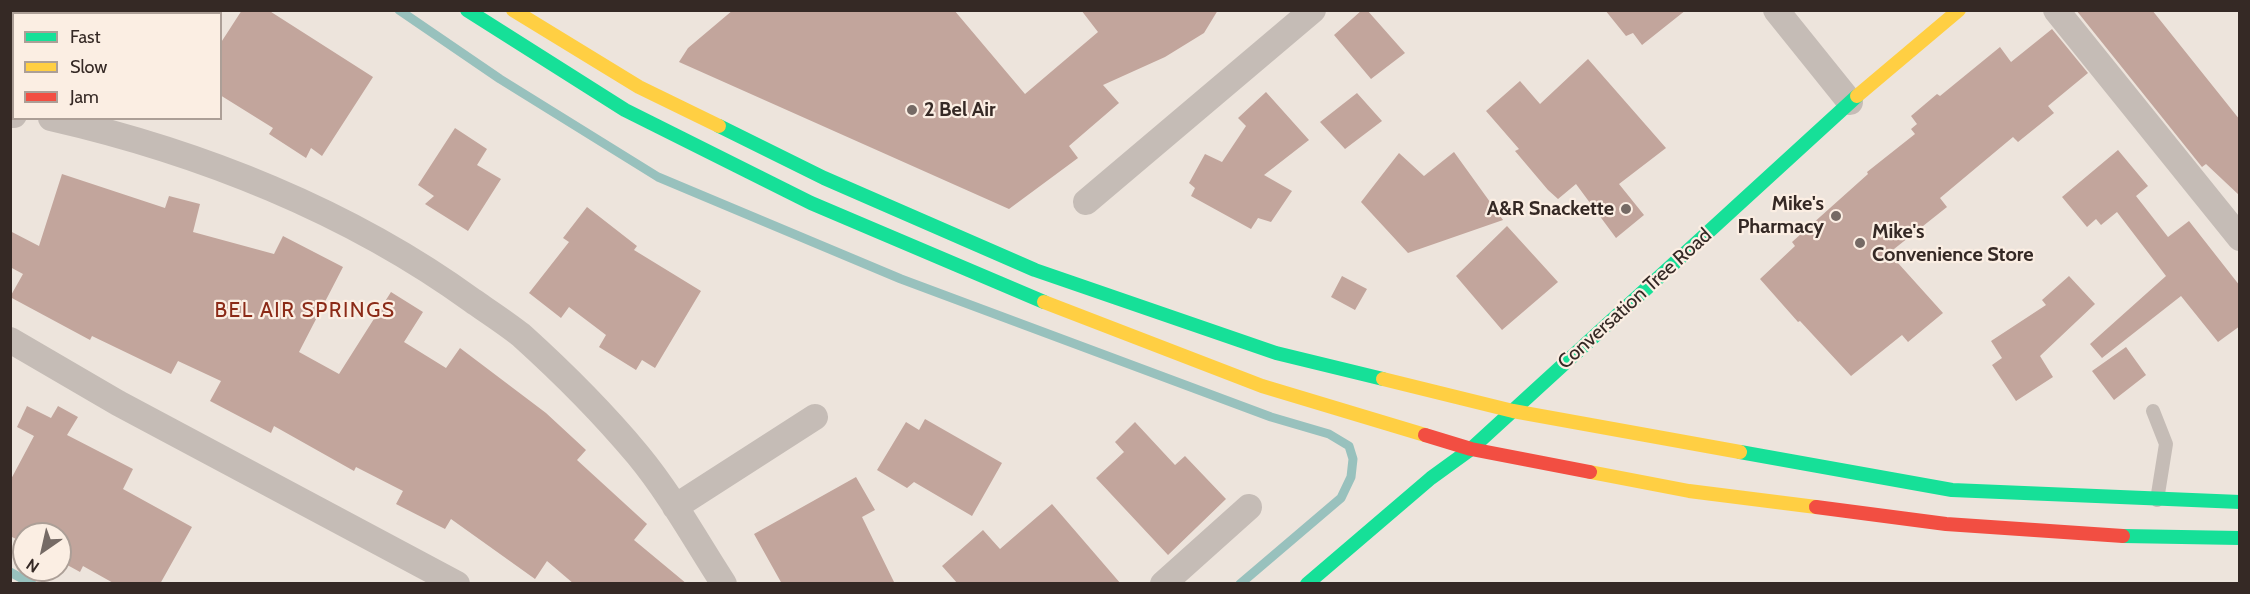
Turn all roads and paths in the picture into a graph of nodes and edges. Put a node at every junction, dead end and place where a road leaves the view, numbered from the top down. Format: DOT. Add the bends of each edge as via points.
graph roads {
  1 [pos="467,10"];
  2 [pos="513,10"];
  3 [pos="1313,10"];
  4 [pos="1776,10"];
  5 [pos="1959,10"];
  6 [pos="2056,10"];
  7 [pos="1850,102"];
  8 [pos="59,120"];
  9 [pos="1086,202"];
  10 [pos="2240,238"];
  11 [pos="10,340"];
  12 [pos="1513,411"];
  13 [pos="2153,411"];
  14 [pos="815,417"];
  15 [pos="1471,449"];
  16 [pos="2157,500"];
  17 [pos="2240,502"];
  18 [pos="675,507"];
  19 [pos="1249,507"];
  20 [pos="2240,538"];
  21 [pos="457,584"];
  22 [pos="724,584"];
  23 [pos="1163,584"];
  24 [pos="1307,584"];
  1 -- 15 [label="main road" via="625,110 810,203 1025,295 1262,386"];
  2 -- 12 [label="main road" via="639,87 824,177 1035,270 1276,353"];
  3 -- 9 [label="street"];
  4 -- 7 [label="street"];
  5 -- 7 [label="main road, Conversation Tree Road"];
  6 -- 10 [label="street"];
  7 -- 12 [label="main road, Conversation Tree Road"];
  8 -- 18 [label="street" via="101,130 282,192 433,272 520,334 581,393 639,456"];
  11 -- 21 [label="street" via="118,403"];
  12 -- 15 [label="main road, Conversation Tree Road"];
  12 -- 16 [label="main road" via="1952,490"];
  13 -- 16 [label="lane" via="2166,444"];
  14 -- 18 [label="street"];
  15 -- 20 [label="main road" via="1689,491 1946,524 2150,538"];
  15 -- 24 [label="main road, Conversation Tree Road" via="1431,478"];
  16 -- 17 [label="main road"];
  18 -- 22 [label="street"];
  19 -- 23 [label="street"];
}
